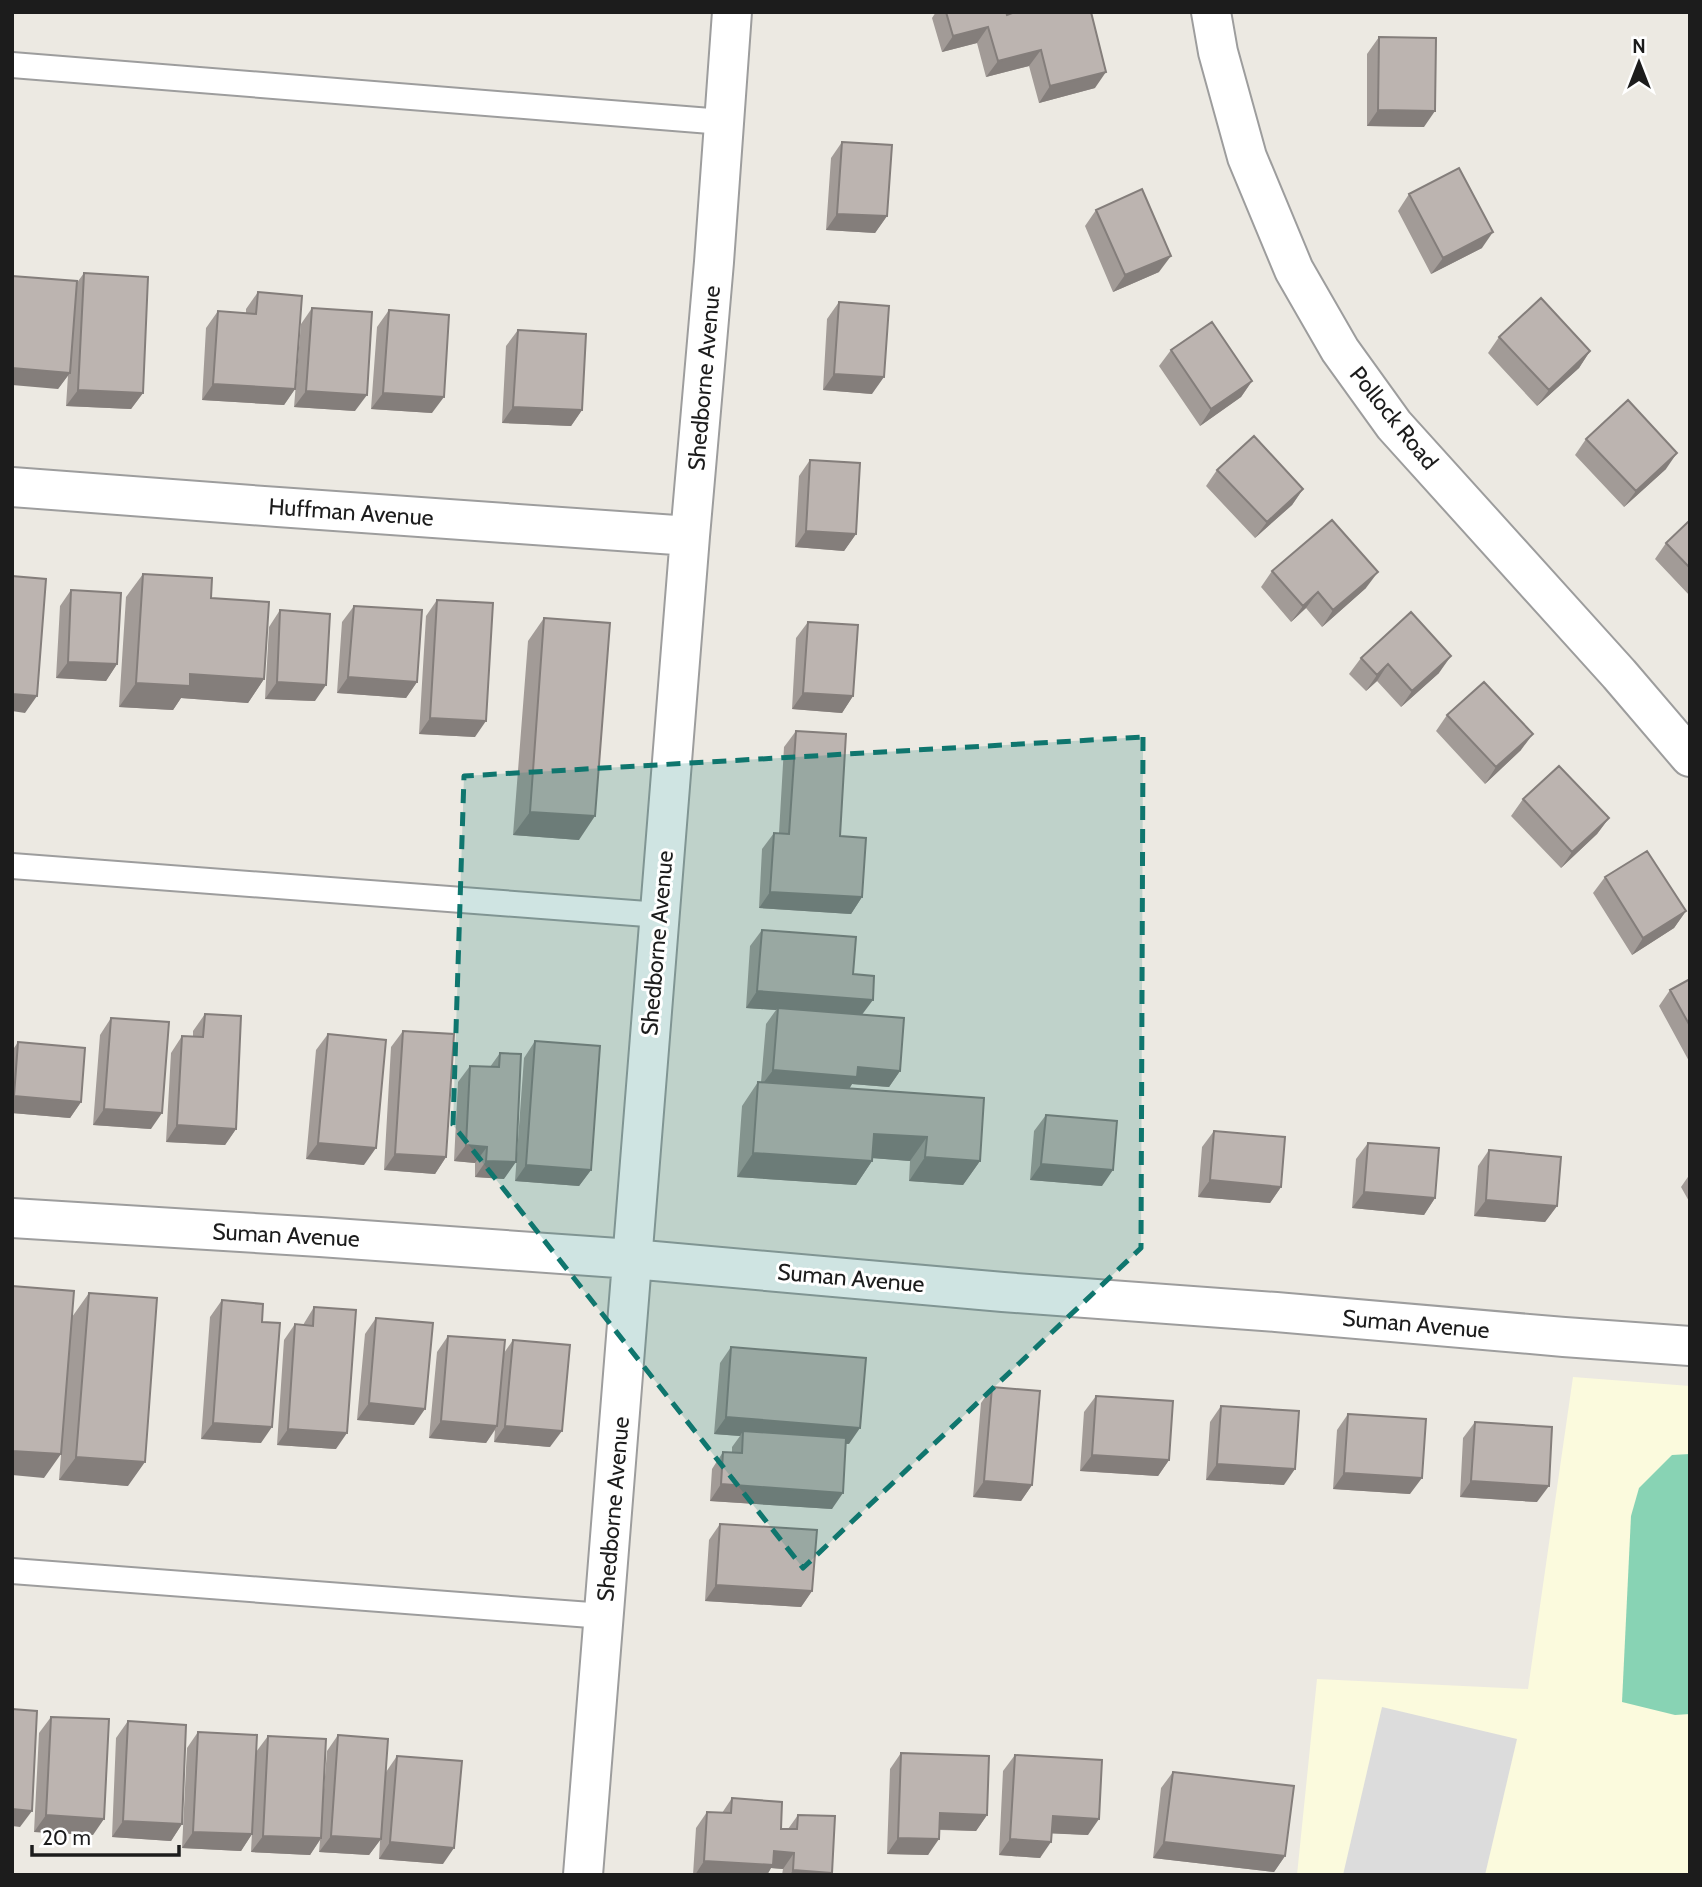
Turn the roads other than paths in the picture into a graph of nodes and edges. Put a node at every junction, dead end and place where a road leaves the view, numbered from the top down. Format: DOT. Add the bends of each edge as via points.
graph roads {
  1 [pos="732,12"];
  2 [pos="1211,12"];
  3 [pos="12,65"];
  4 [pos="723,121"];
  5 [pos="12,487"];
  6 [pos="690,536"];
  7 [pos="1690,757"];
  8 [pos="12,866"];
  9 [pos="660,915"];
  10 [pos="12,1218"];
  11 [pos="632,1259"];
  12 [pos="1690,1346"];
  13 [pos="12,1570"];
  14 [pos="604,1616"];
  15 [pos="583,1875"];
  1 -- 4 [label="street, Shedborne Avenue"];
  2 -- 7 [label="street, Pollock Road" via="1247,158 1294,270 1340,350 1394,425"];
  3 -- 4 [label="lane"];
  4 -- 6 [label="street, Shedborne Avenue"];
  5 -- 6 [label="street, Huffman Avenue"];
  6 -- 9 [label="street, Shedborne Avenue"];
  8 -- 9 [label="lane"];
  9 -- 11 [label="street, Shedborne Avenue"];
  10 -- 11 [label="street, Suman Avenue"];
  11 -- 12 [label="street, Suman Avenue"];
  11 -- 14 [label="street, Shedborne Avenue"];
  13 -- 14 [label="lane"];
  14 -- 15 [label="street, Shedborne Avenue"];
}
